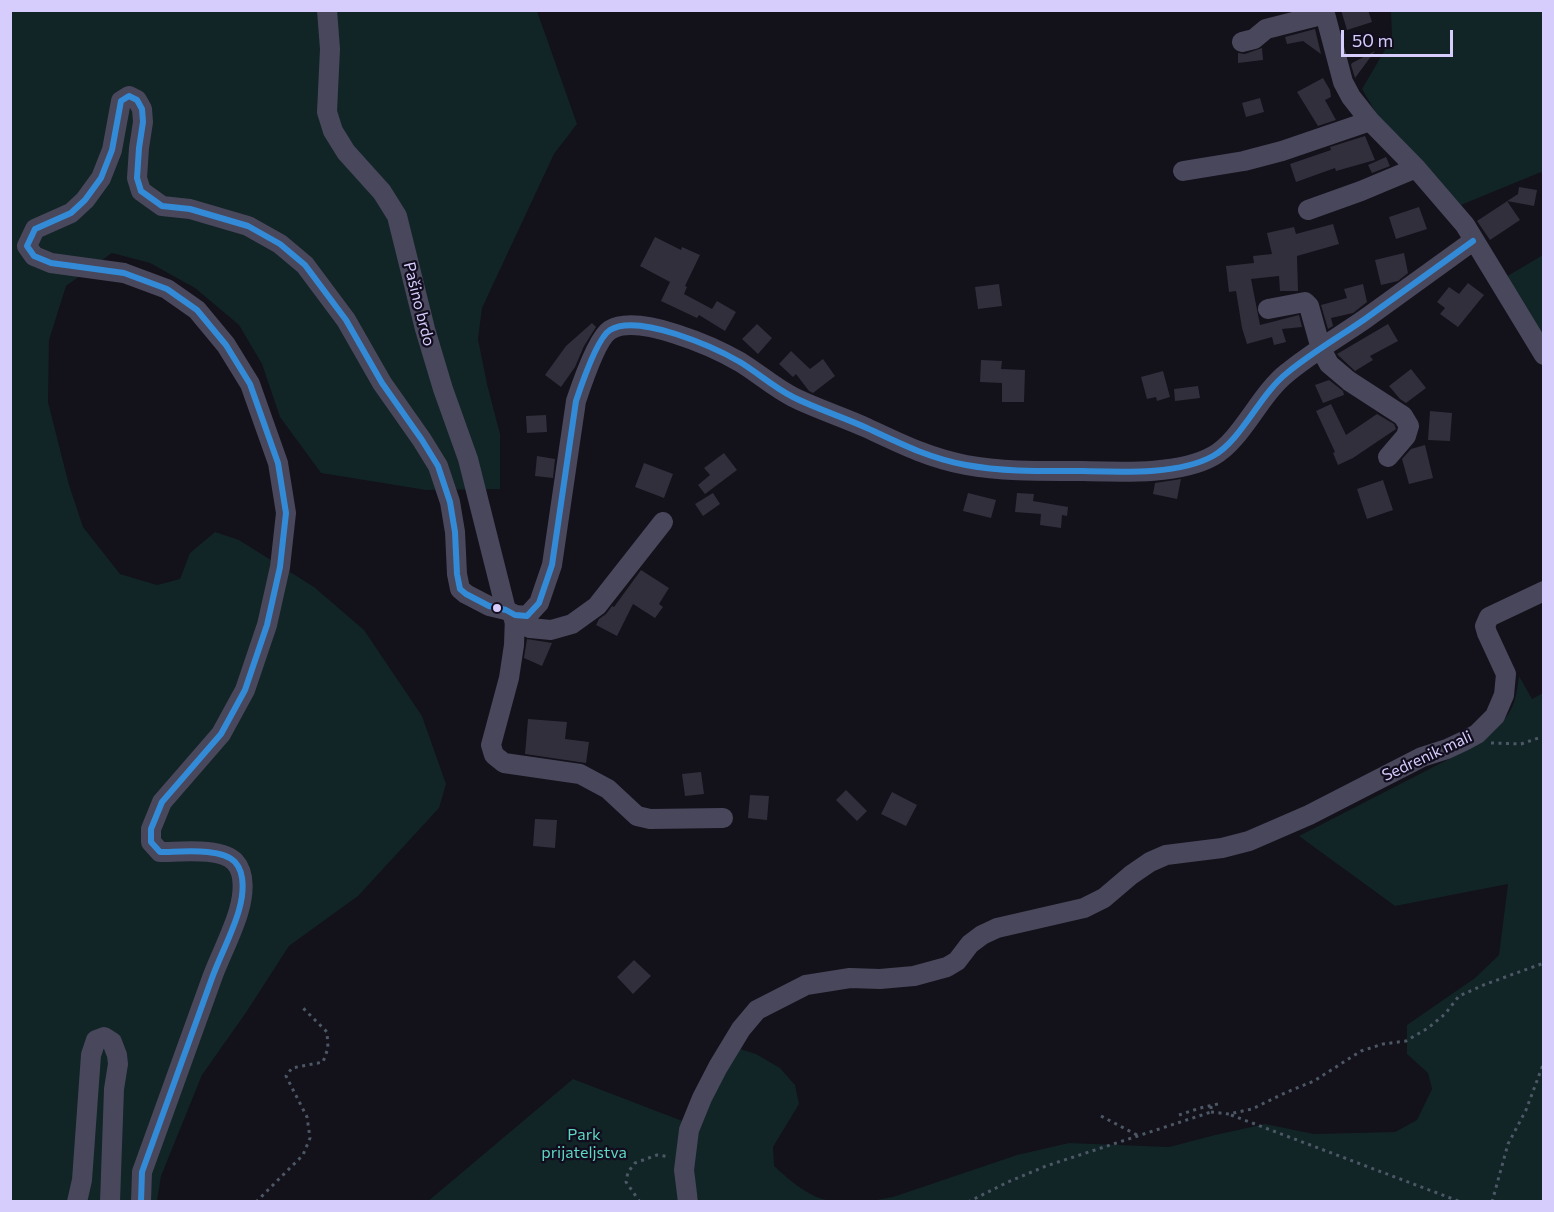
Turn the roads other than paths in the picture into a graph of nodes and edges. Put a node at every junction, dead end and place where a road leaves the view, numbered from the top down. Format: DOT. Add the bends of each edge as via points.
graph roads {
  1 [pos="327,10"];
  2 [pos="1324,12"];
  3 [pos="1242,42"];
  4 [pos="1370,121"];
  5 [pos="1416,168"];
  6 [pos="1183,171"];
  7 [pos="1308,210"];
  8 [pos="1473,241"];
  9 [pos="1268,309"];
  10 [pos="1321,349"];
  11 [pos="1544,355"];
  12 [pos="1388,457"];
  13 [pos="663,522"];
  14 [pos="1544,591"];
  15 [pos="512,615"];
  16 [pos="723,818"];
  17 [pos="77,1202"];
  18 [pos="110,1202"];
  19 [pos="141,1202"];
  20 [pos="688,1202"];
  1 -- 15 [label="street, Pašino brdo" via="327,112 346,152 382,192 397,216 425,328 468,459"];
  2 -- 3 [label="street" via="1266,29 1254,39"];
  2 -- 4 [label="street" via="1343,82"];
  4 -- 5 [label="street"];
  4 -- 6 [label="street" via="1282,151"];
  5 -- 7 [label="street"];
  5 -- 8 [label="street"];
  8 -- 10 [label="street"];
  8 -- 11 [label="street"];
  9 -- 10 [label="street" via="1305,302"];
  10 -- 12 [label="street" via="1329,364 1349,381 1403,416 1409,426 1406,436"];
  10 -- 15 [label="street" via="1285,374 1233,439 1216,455 1199,463 1156,470 1047,472 935,458 790,396 740,362 704,344 642,326 609,330 584,376 576,401 552,566 544,591 527,616"];
  13 -- 15 [label="street" via="597,606 572,624 551,630 530,628"];
  14 -- 20 [label="street, Sedrenik mali" via="1489,617 1487,633 1506,674 1504,695 1495,716 1477,734 1249,841 1166,855 1150,862 1104,898 1084,908 997,928 970,944 947,967 914,976 850,978 806,985 757,1010 741,1029 702,1098 689,1130 685,1158"];
  15 -- 16 [label="street, Pašino brdo" via="514,645 490,745 494,755 504,763 580,774 608,789 637,816"];
  15 -- 19 [label="street" via="460,589 450,502 438,466 382,383 346,320 305,265 280,244 248,226 190,208 162,206 141,191 136,178 142,110 137,100 129,96 121,101 101,178 71,213 35,229 27,246 34,256 51,263 124,273 167,289 197,310 226,345 250,384 278,463 286,513 280,567 267,625 245,690 221,734 162,802 151,829 151,842 160,852 214,852 228,856 242,874 243,889 239,910 142,1172"];
  17 -- 18 [label="street" via="91,1055 96,1040 105,1037 112,1041 118,1064"];
}
